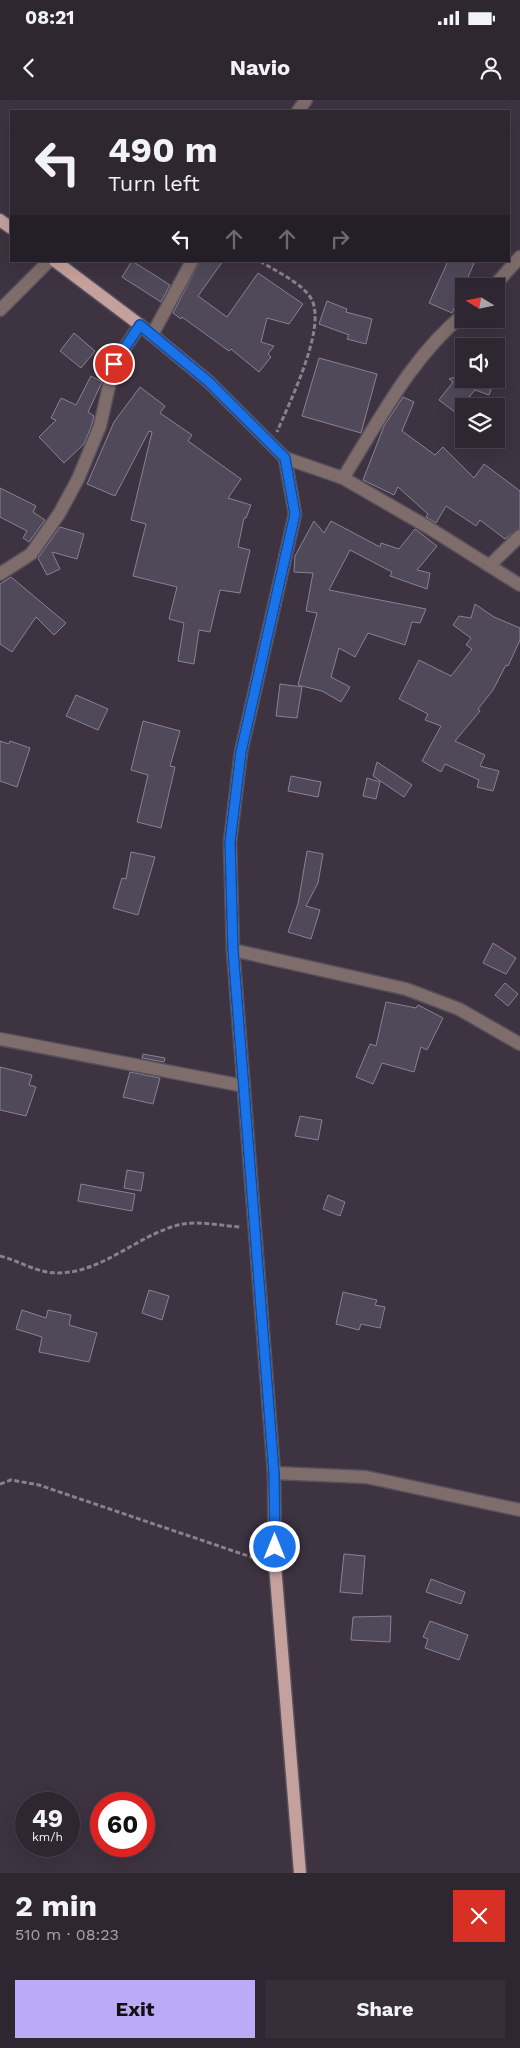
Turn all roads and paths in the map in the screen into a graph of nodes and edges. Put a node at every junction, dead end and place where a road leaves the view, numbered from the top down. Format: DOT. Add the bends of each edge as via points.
graph roads {
  1 [pos="520,257"];
  2 [pos="48,262"];
  3 [pos="56,262"];
  4 [pos="191,262"];
  5 [pos="262,262"];
  6 [pos="501,278"];
  7 [pos="0,310"];
  8 [pos="455,321"];
  9 [pos="140,325"];
  10 [pos="152,335"];
  11 [pos="272,444"];
  12 [pos="285,458"];
  13 [pos="343,478"];
  14 [pos="520,536"];
  15 [pos="490,565"];
  16 [pos="0,574"];
  17 [pos="520,584"];
  18 [pos="233,950"];
  19 [pos="0,1040"];
  20 [pos="520,1044"];
  21 [pos="244,1086"];
  22 [pos="256,1228"];
  23 [pos="0,1256"];
  24 [pos="274,1473"];
  25 [pos="0,1484"];
  26 [pos="520,1510"];
  27 [pos="275,1565"];
  28 [pos="300,1873"];
  1 -- 6 [label="street"];
  2 -- 7 [label="street"];
  3 -- 9 [label="main road"];
  4 -- 10 [label="street"];
  5 -- 11 [label="path" via="298,286 311,300 314,312 310,352"];
  8 -- 13 [label="street" via="424,353"];
  9 -- 10 [label="main road"];
  9 -- 16 [label="street" via="114,364 100,426 59,514 31,554"];
  10 -- 11 [label="main road" via="209,382"];
  11 -- 12 [label="main road"];
  12 -- 13 [label="street"];
  12 -- 18 [label="main road" via="295,514 241,752 230,842"];
  13 -- 15 [label="street"];
  14 -- 15 [label="street"];
  15 -- 17 [label="street"];
  18 -- 20 [label="street" via="406,989 459,1009"];
  18 -- 21 [label="main road"];
  19 -- 21 [label="street"];
  21 -- 22 [label="main road"];
  22 -- 23 [label="path" via="184,1224 72,1271 48,1272"];
  22 -- 24 [label="main road"];
  24 -- 26 [label="street" via="366,1477"];
  24 -- 27 [label="main road"];
  25 -- 27 [label="path" via="11,1480 39,1485"];
  27 -- 28 [label="main road"];
}
